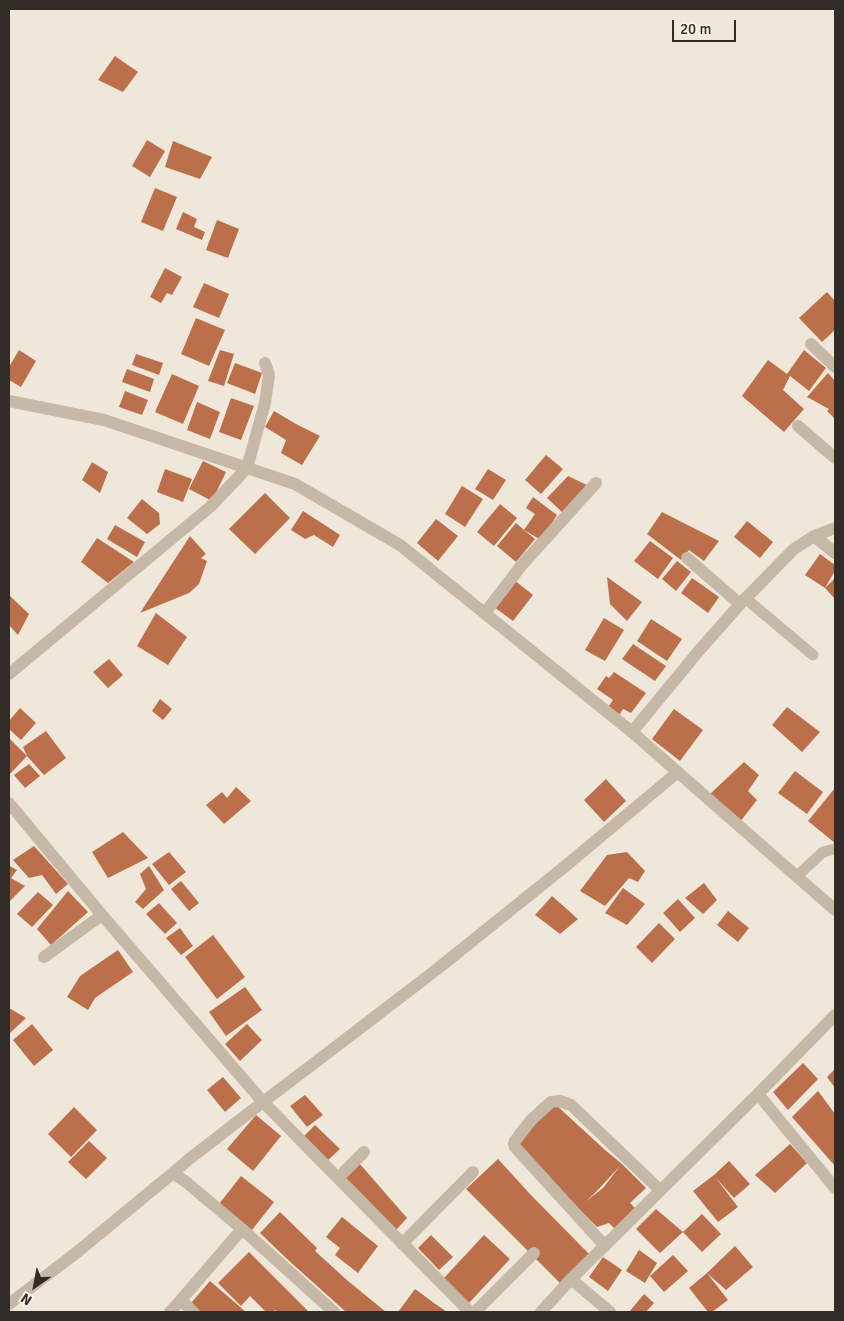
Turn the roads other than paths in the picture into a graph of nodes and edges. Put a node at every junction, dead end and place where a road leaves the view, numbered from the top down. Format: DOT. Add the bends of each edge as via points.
graph roads {
  1 [pos="811,344"];
  2 [pos="265,363"];
  3 [pos="835,366"];
  4 [pos="9,401"];
  5 [pos="798,426"];
  6 [pos="835,458"];
  7 [pos="247,468"];
  8 [pos="596,484"];
  9 [pos="835,528"];
  10 [pos="814,536"];
  11 [pos="835,553"];
  12 [pos="687,558"];
  13 [pos="742,601"];
  14 [pos="485,613"];
  15 [pos="813,655"];
  16 [pos="9,674"];
  17 [pos="632,732"];
  18 [pos="678,772"];
  19 [pos="9,803"];
  20 [pos="835,849"];
  21 [pos="797,876"];
  22 [pos="835,910"];
  23 [pos="102,915"];
  24 [pos="44,957"];
  25 [pos="835,1015"];
  26 [pos="758,1094"];
  27 [pos="263,1102"];
  28 [pos="364,1152"];
  29 [pos="473,1172"];
  30 [pos="173,1173"];
  31 [pos="338,1178"];
  32 [pos="835,1188"];
  33 [pos="660,1190"];
  34 [pos="242,1229"];
  35 [pos="402,1244"];
  36 [pos="605,1246"];
  37 [pos="534,1253"];
  38 [pos="571,1279"];
  39 [pos="181,1300"];
  40 [pos="9,1304"];
  41 [pos="170,1312"];
  42 [pos="192,1312"];
  43 [pos="334,1312"];
  44 [pos="470,1312"];
  45 [pos="475,1312"];
  46 [pos="541,1312"];
  47 [pos="610,1312"];
  1 -- 3 [label="street"];
  2 -- 7 [label="street" via="269,375 265,403"];
  4 -- 7 [label="street" via="104,420"];
  5 -- 6 [label="street"];
  7 -- 14 [label="street" via="295,484 400,545"];
  7 -- 16 [label="street" via="210,507"];
  8 -- 14 [label="street" via="521,566"];
  9 -- 10 [label="street"];
  10 -- 11 [label="street"];
  10 -- 13 [label="street" via="794,549"];
  12 -- 13 [label="street"];
  13 -- 15 [label="lane"];
  13 -- 17 [label="street"];
  14 -- 17 [label="street"];
  17 -- 18 [label="street"];
  18 -- 21 [label="street"];
  18 -- 27 [label="street" via="451,958"];
  19 -- 23 [label="street"];
  20 -- 21 [label="lane" via="823,852"];
  21 -- 22 [label="street"];
  23 -- 24 [label="street"];
  23 -- 27 [label="street"];
  25 -- 26 [label="street"];
  26 -- 32 [label="street"];
  26 -- 33 [label="street"];
  27 -- 30 [label="street"];
  27 -- 31 [label="street"];
  28 -- 31 [label="street"];
  29 -- 35 [label="street"];
  30 -- 34 [label="street"];
  30 -- 40 [label="street"];
  31 -- 35 [label="street"];
  33 -- 36 [label="street"];
  33 -- 36 [label="street" via="571,1105 560,1100 551,1102 531,1120 515,1141 515,1147"];
  34 -- 39 [label="street"];
  34 -- 43 [label="street"];
  35 -- 44 [label="street"];
  36 -- 38 [label="street"];
  37 -- 45 [label="street"];
  38 -- 46 [label="street"];
  38 -- 47 [label="street"];
  39 -- 41 [label="street"];
  39 -- 42 [label="street"];
}
